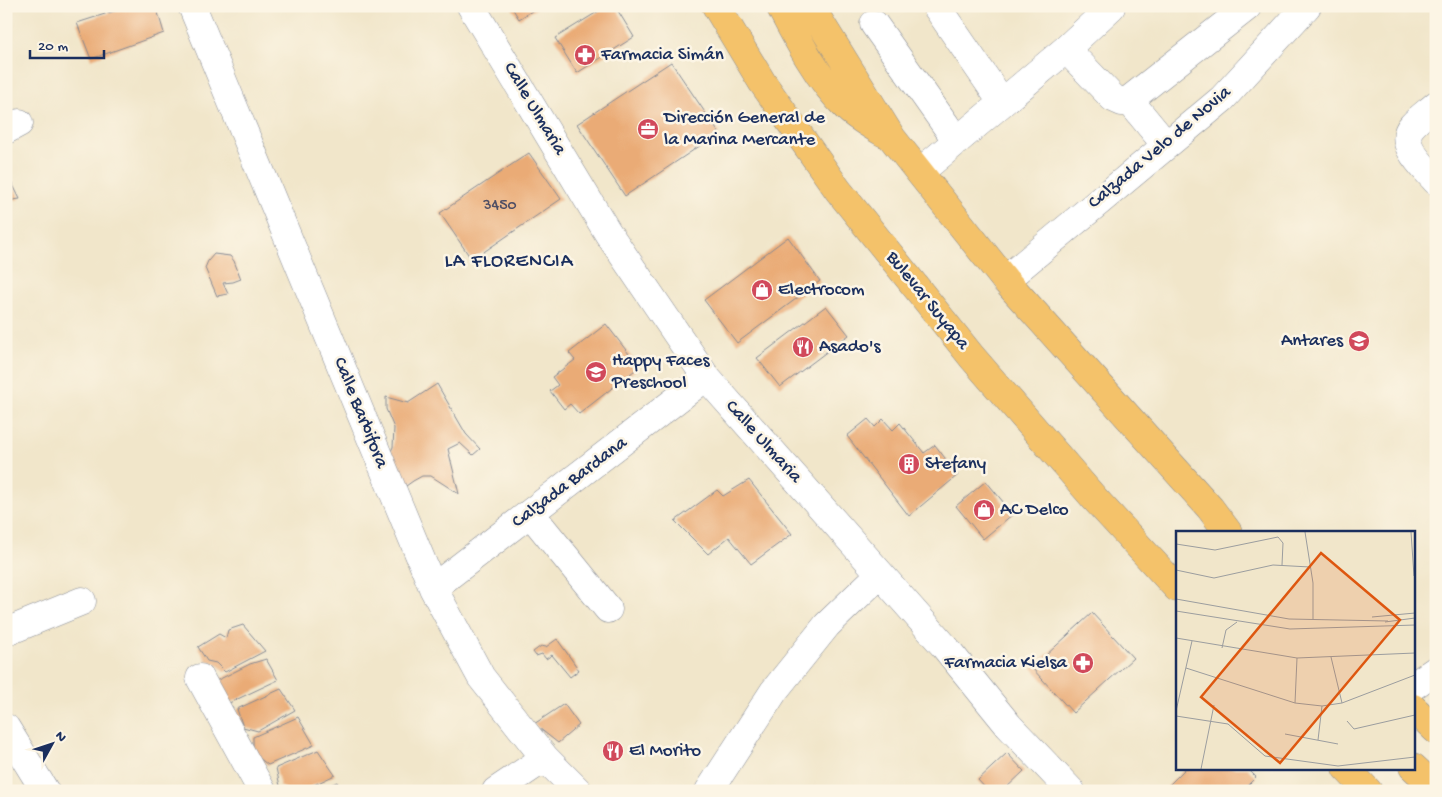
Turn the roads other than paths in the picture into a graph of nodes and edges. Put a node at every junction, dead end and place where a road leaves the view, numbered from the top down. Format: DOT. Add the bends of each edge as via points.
graph roads {
  1 [pos="192,6"];
  2 [pos="471,6"];
  3 [pos="780,6"];
  4 [pos="810,6"];
  5 [pos="936,6"];
  6 [pos="1307,6"];
  7 [pos="1111,7"];
  8 [pos="1247,7"];
  9 [pos="719,10"];
  10 [pos="874,24"];
  11 [pos="1066,49"];
  12 [pos="1129,100"];
  13 [pos="1002,102"];
  14 [pos="1434,111"];
  15 [pos="892,138"];
  16 [pos="957,141"];
  17 [pos="1166,145"];
  18 [pos="920,172"];
  19 [pos="1436,181"];
  20 [pos="1005,280"];
  21 [pos="706,377"];
  22 [pos="1210,508"];
  23 [pos="530,513"];
  24 [pos="1227,531"];
  25 [pos="1233,531"];
  26 [pos="880,574"];
  27 [pos="1173,582"];
  28 [pos="432,588"];
  29 [pos="82,601"];
  30 [pos="608,609"];
  31 [pos="6,632"];
  32 [pos="1436,670"];
  33 [pos="200,678"];
  34 [pos="1414,685"];
  35 [pos="1414,709"];
  36 [pos="6,728"];
  37 [pos="1436,730"];
  38 [pos="544,758"];
  39 [pos="1414,768"];
  40 [pos="1348,770"];
  41 [pos="1436,788"];
  42 [pos="45,791"];
  43 [pos="262,791"];
  44 [pos="496,791"];
  45 [pos="578,791"];
  46 [pos="710,791"];
  47 [pos="1071,791"];
  48 [pos="1368,791"];
  1 -- 28 [label="street, Calle Barbifora"];
  2 -- 21 [label="street, Calle Ulmaria" via="608,233"];
  3 -- 15 [label="main road" via="819,75 840,101 862,120"];
  4 -- 15 [label="main road"];
  5 -- 13 [label="street"];
  6 -- 17 [label="street, Calzada Velo de Novia" via="1222,99"];
  7 -- 11 [label="street"];
  8 -- 12 [label="street"];
  9 -- 27 [label="main road, Bulevar Suyapa" via="762,82 838,190 972,357 1095,499"];
  10 -- 16 [label="street"];
  11 -- 12 [label="street" via="1113,98 1122,102"];
  11 -- 13 [label="street"];
  12 -- 17 [label="street"];
  13 -- 16 [label="street"];
  14 -- 19 [label="street" via="1410,127 1407,139 1409,149"];
  15 -- 18 [label="main road"];
  16 -- 18 [label="street"];
  17 -- 20 [label="street, Calzada Velo de Novia"];
  18 -- 20 [label="main road"];
  20 -- 22 [label="main road"];
  21 -- 23 [label="street, Calzada Bardana"];
  21 -- 26 [label="street, Calle Ulmaria"];
  22 -- 24 [label="main road"];
  22 -- 25 [label="main road"];
  23 -- 28 [label="street, Calzada Bardana"];
  23 -- 30 [label="street"];
  26 -- 46 [label="street" via="827,625 774,691"];
  26 -- 47 [label="street, Calle Ulmaria" via="1009,726"];
  28 -- 38 [label="street, Calle Barbifora" via="481,677"];
  29 -- 31 [label="street"];
  32 -- 34 [label="street"];
  33 -- 43 [label="street"];
  35 -- 37 [label="main road"];
  36 -- 42 [label="street"];
  38 -- 44 [label="street"];
  38 -- 45 [label="street, Calle Barbifora"];
  39 -- 41 [label="main road"];
  40 -- 48 [label="main road"];
}
